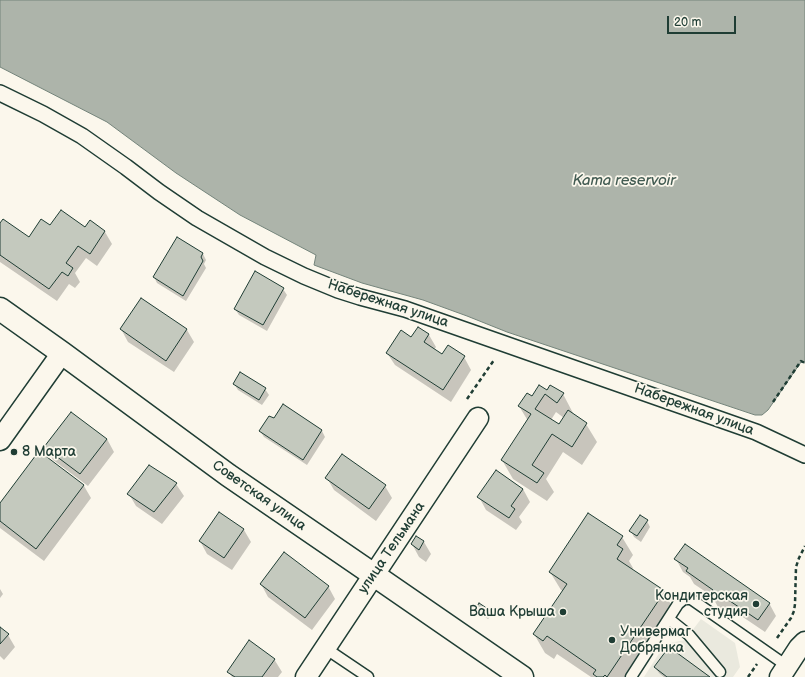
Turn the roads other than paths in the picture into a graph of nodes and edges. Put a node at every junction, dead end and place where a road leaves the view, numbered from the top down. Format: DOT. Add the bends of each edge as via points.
graph roads {
  1 [pos="0,93"];
  2 [pos="0,309"];
  3 [pos="62,353"];
  4 [pos="478,418"];
  5 [pos="0,440"];
  6 [pos="805,455"];
  7 [pos="374,575"];
  8 [pos="669,619"];
  9 [pos="805,642"];
  10 [pos="325,648"];
  11 [pos="720,672"];
  12 [pos="783,672"];
  13 [pos="306,677"];
  14 [pos="368,677"];
  15 [pos="522,677"];
  16 [pos="631,677"];
  1 -- 6 [label="street, Набережная улица" via="82,136 198,218 265,257 304,276 338,290 413,311 756,432"];
  2 -- 3 [label="street, Советская улица"];
  3 -- 5 [label="street"];
  3 -- 7 [label="street, Советская улица" via="228,475"];
  4 -- 7 [label="street, улица Тельмана"];
  7 -- 10 [label="street, улица Тельмана"];
  7 -- 15 [label="street, Советская улица"];
  8 -- 11 [label="lane" via="689,635"];
  8 -- 12 [label="lane" via="678,604 684,599 691,599 766,652"];
  8 -- 16 [label="lane"];
  9 -- 12 [label="street"];
  10 -- 13 [label="street, улица Тельмана"];
  10 -- 14 [label="lane"];
}
